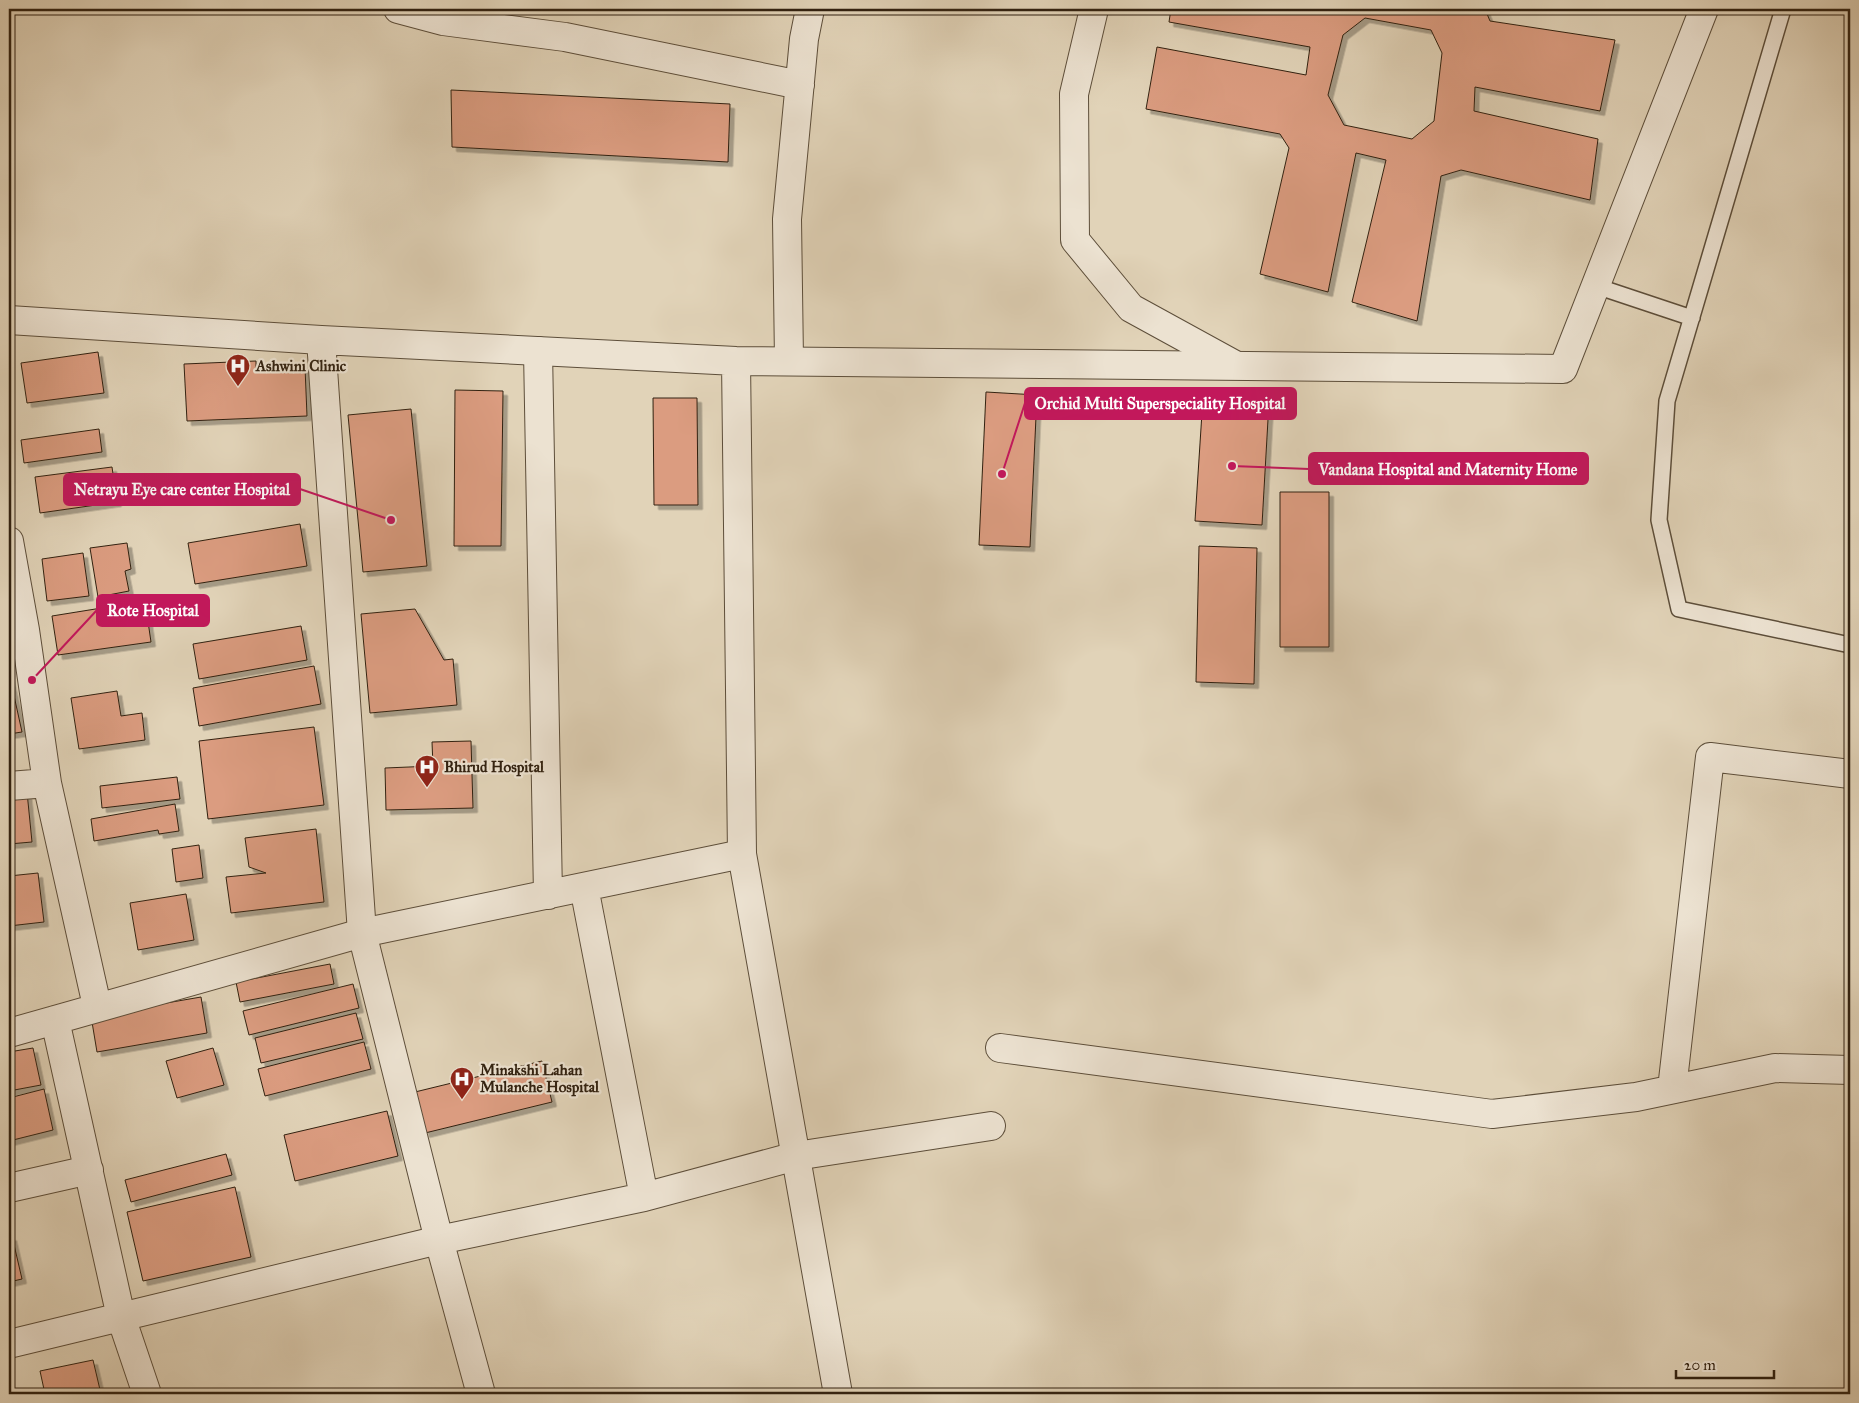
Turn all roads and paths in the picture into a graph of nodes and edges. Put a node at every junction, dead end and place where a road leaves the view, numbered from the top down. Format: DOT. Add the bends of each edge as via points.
graph roads {
  1 [pos="398,9"];
  2 [pos="810,9"];
  3 [pos="1094,9"];
  4 [pos="1704,9"];
  5 [pos="1783,9"];
  6 [pos="800,86"];
  7 [pos="1596,286"];
  8 [pos="1692,318"];
  9 [pos="9,320"];
  10 [pos="321,340"];
  11 [pos="538,351"];
  12 [pos="789,360"];
  13 [pos="736,361"];
  14 [pos="1235,365"];
  15 [pos="9,541"];
  16 [pos="1850,645"];
  17 [pos="1850,774"];
  18 [pos="46,783"];
  19 [pos="9,786"];
  20 [pos="742,854"];
  21 [pos="584,887"];
  22 [pos="548,895"];
  23 [pos="362,933"];
  24 [pos="98,1006"];
  25 [pos="55,1020"];
  26 [pos="9,1033"];
  27 [pos="1000,1048"];
  28 [pos="1850,1070"];
  29 [pos="1672,1089"];
  30 [pos="991,1126"];
  31 [pos="796,1156"];
  32 [pos="89,1170"];
  33 [pos="9,1188"];
  34 [pos="644,1197"];
  35 [pos="439,1240"];
  36 [pos="121,1317"];
  37 [pos="9,1344"];
  38 [pos="147,1394"];
  39 [pos="481,1394"];
  40 [pos="838,1394"];
  1 -- 6 [label="street" via="443,21 565,37"];
  2 -- 6 [label="street"];
  3 -- 14 [label="street" via="1074,94 1075,240 1131,308"];
  4 -- 7 [label="street"];
  5 -- 8 [label="lane"];
  6 -- 12 [label="street" via="787,219"];
  7 -- 8 [label="lane"];
  7 -- 14 [label="street" via="1563,369"];
  8 -- 16 [label="lane" via="1667,400 1659,520 1679,610"];
  9 -- 10 [label="street"];
  10 -- 11 [label="street"];
  10 -- 23 [label="street"];
  11 -- 13 [label="street"];
  11 -- 22 [label="street"];
  12 -- 13 [label="street"];
  12 -- 14 [label="street"];
  13 -- 20 [label="street"];
  15 -- 18 [label="street"];
  17 -- 29 [label="street" via="1710,757"];
  18 -- 19 [label="street"];
  18 -- 24 [label="street"];
  20 -- 21 [label="street"];
  20 -- 31 [label="street"];
  21 -- 22 [label="street"];
  21 -- 34 [label="street"];
  22 -- 23 [label="street"];
  23 -- 24 [label="street"];
  23 -- 35 [label="street"];
  24 -- 25 [label="street"];
  25 -- 26 [label="street"];
  25 -- 32 [label="street"];
  27 -- 29 [label="street" via="1492,1114 1636,1097"];
  28 -- 29 [label="street" via="1775,1068"];
  30 -- 31 [label="street"];
  31 -- 34 [label="street"];
  31 -- 40 [label="street"];
  32 -- 33 [label="street"];
  32 -- 36 [label="street"];
  34 -- 35 [label="street"];
  35 -- 36 [label="street"];
  35 -- 39 [label="street"];
  36 -- 37 [label="street"];
  36 -- 38 [label="street"];
}
